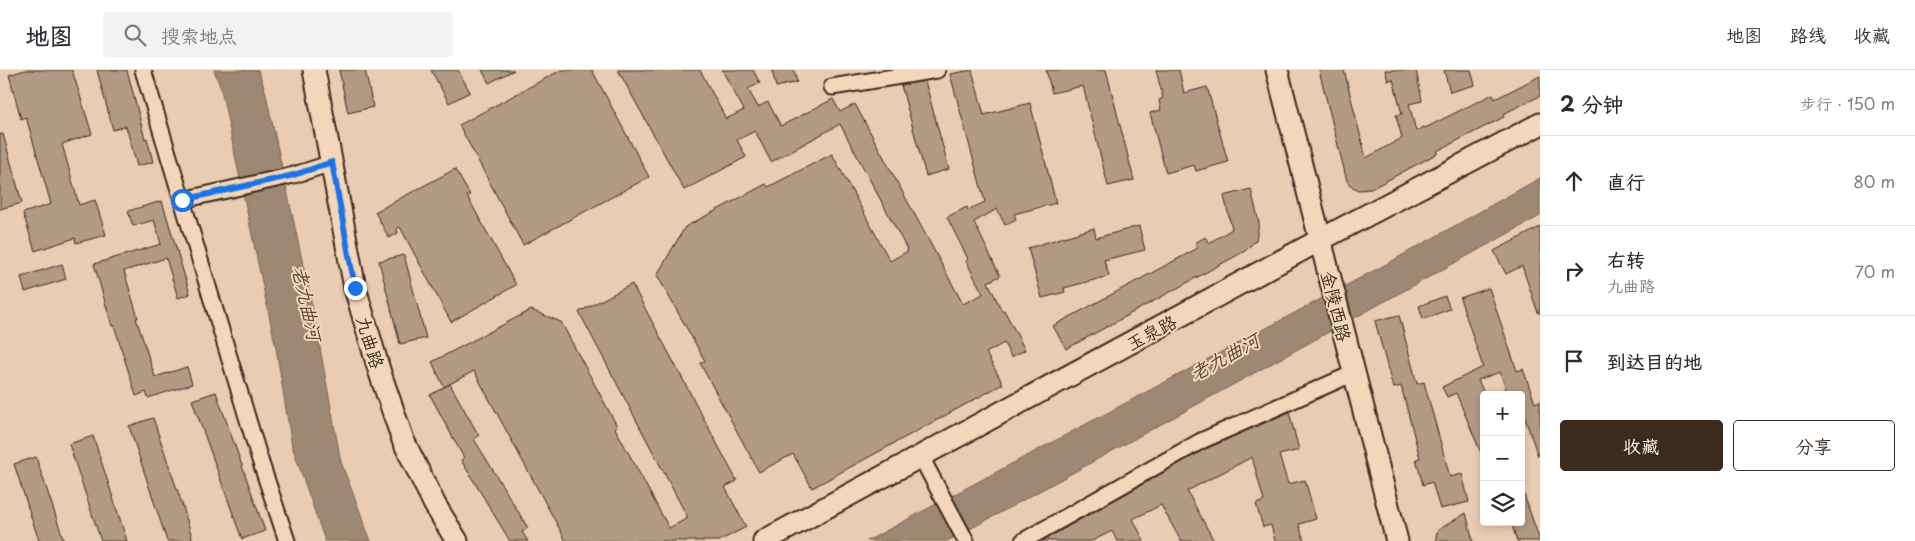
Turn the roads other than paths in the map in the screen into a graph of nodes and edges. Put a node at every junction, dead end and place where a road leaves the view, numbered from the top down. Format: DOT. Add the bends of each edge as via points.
graph roads {
  1 [pos="143,70"];
  2 [pos="314,70"];
  3 [pos="937,70"];
  4 [pos="1277,70"];
  5 [pos="832,87"];
  6 [pos="1540,124"];
  7 [pos="332,162"];
  8 [pos="182,200"];
  9 [pos="1320,240"];
  10 [pos="1352,364"];
  11 [pos="921,457"];
  12 [pos="287,541"];
  13 [pos="457,541"];
  14 [pos="764,541"];
  15 [pos="966,541"];
  16 [pos="1023,541"];
  17 [pos="1397,541"];
  1 -- 8 [label="street"];
  2 -- 7 [label="street, 九曲路"];
  3 -- 5 [label="street"];
  4 -- 9 [label="street, 金陵西路"];
  6 -- 9 [label="street, 玉泉路"];
  7 -- 8 [label="street" via="294,175"];
  7 -- 13 [label="street, 九曲路" via="355,288 380,373 403,440 434,505"];
  8 -- 12 [label="street"];
  9 -- 10 [label="street, 金陵西路"];
  9 -- 11 [label="street, 玉泉路"];
  10 -- 16 [label="street" via="1201,441"];
  10 -- 17 [label="street, 金陵西路"];
  11 -- 14 [label="street, 玉泉路"];
  11 -- 15 [label="street"];
}
